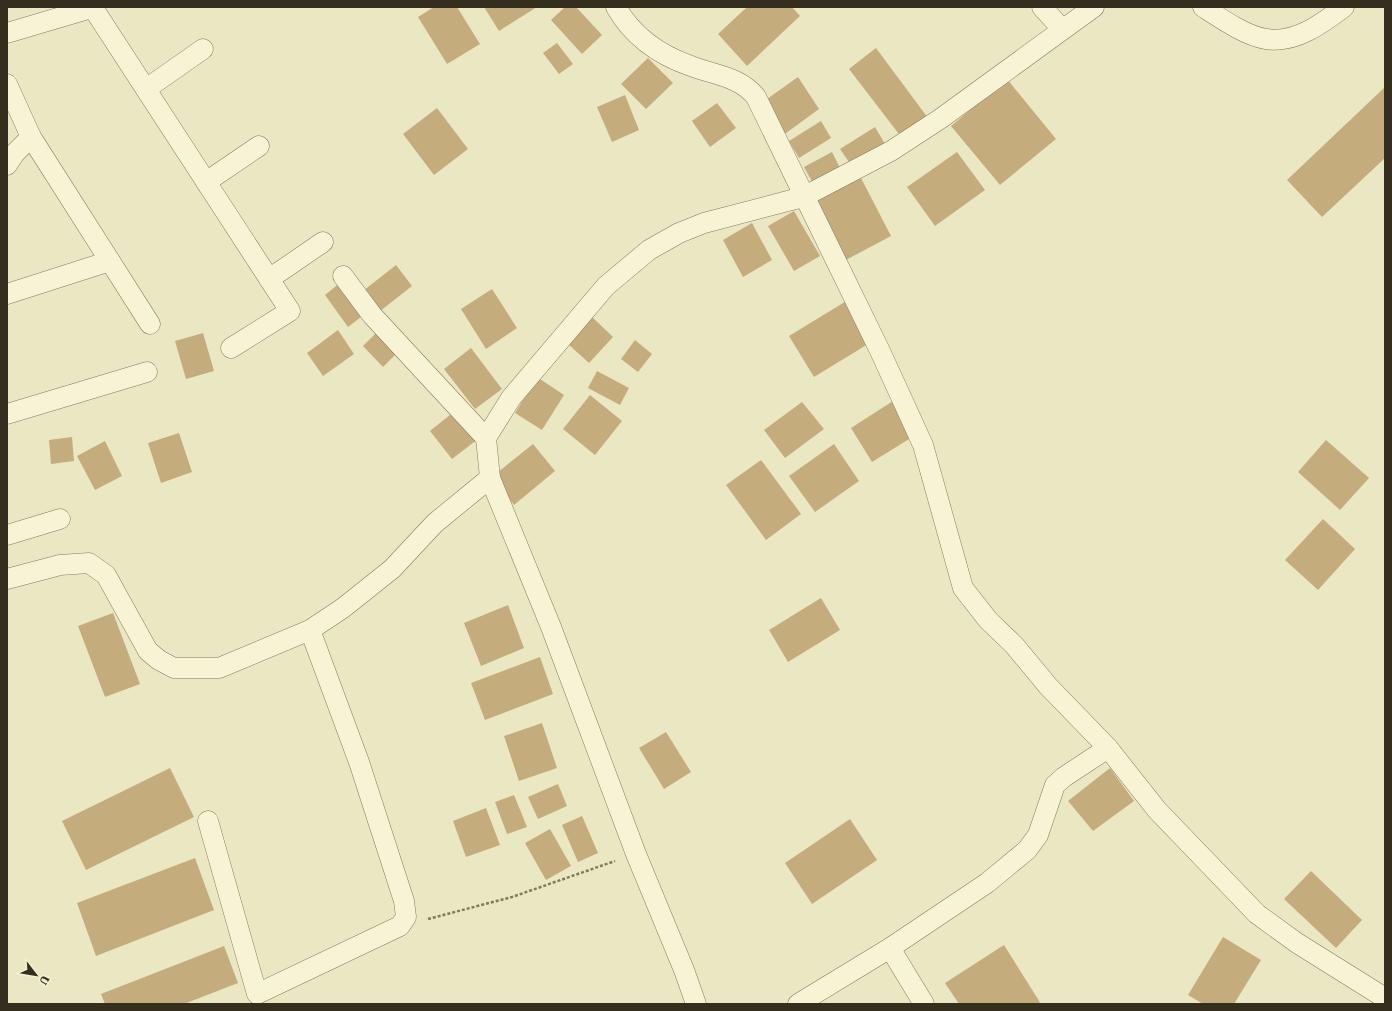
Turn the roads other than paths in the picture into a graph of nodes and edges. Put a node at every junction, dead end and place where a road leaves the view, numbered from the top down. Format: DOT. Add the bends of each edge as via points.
graph roads {
  1 [pos="616,7"];
  2 [pos="1042,7"];
  3 [pos="1094,7"];
  4 [pos="1203,7"];
  5 [pos="1344,7"];
  6 [pos="94,8"];
  7 [pos="1062,29"];
  8 [pos="7,34"];
  9 [pos="203,49"];
  10 [pos="7,84"];
  11 [pos="146,89"];
  12 [pos="31,137"];
  13 [pos="259,146"];
  14 [pos="7,165"];
  15 [pos="206,182"];
  16 [pos="803,197"];
  17 [pos="323,242"];
  18 [pos="110,261"];
  19 [pos="343,276"];
  20 [pos="269,279"];
  21 [pos="7,294"];
  22 [pos="150,324"];
  23 [pos="231,348"];
  24 [pos="147,372"];
  25 [pos="7,414"];
  26 [pos="486,438"];
  27 [pos="490,478"];
  28 [pos="60,520"];
  29 [pos="7,535"];
  30 [pos="7,579"];
  31 [pos="310,630"];
  32 [pos="1108,748"];
  33 [pos="208,821"];
  34 [pos="890,948"];
  35 [pos="1385,998"];
  36 [pos="258,999"];
  37 [pos="696,1004"];
  38 [pos="798,1004"];
  39 [pos="924,1004"];
  1 -- 16 [label="street" via="642,40 659,52 691,66 734,79 753,93"];
  2 -- 7 [label="street"];
  3 -- 7 [label="street"];
  4 -- 5 [label="street" via="1236,27 1266,39 1289,39 1322,23"];
  6 -- 8 [label="street"];
  6 -- 11 [label="street"];
  7 -- 16 [label="street" via="940,119 891,151"];
  9 -- 11 [label="street"];
  10 -- 12 [label="street"];
  11 -- 15 [label="street"];
  12 -- 14 [label="street"];
  12 -- 18 [label="street"];
  13 -- 15 [label="street"];
  15 -- 20 [label="street"];
  16 -- 26 [label="street" via="704,222 649,250 606,286 572,325 511,398"];
  16 -- 32 [label="street" via="923,445 963,588 988,620"];
  17 -- 20 [label="street"];
  18 -- 21 [label="street"];
  18 -- 22 [label="street"];
  19 -- 26 [label="street" via="372,315"];
  20 -- 23 [label="street" via="290,310"];
  24 -- 25 [label="street"];
  26 -- 27 [label="street"];
  27 -- 31 [label="street" via="435,523 392,569 343,608"];
  27 -- 37 [label="street" via="551,627 636,854"];
  28 -- 29 [label="street"];
  30 -- 31 [label="street" via="60,565 89,563 106,575 148,651 174,668 219,668"];
  31 -- 36 [label="street" via="359,762 404,901 406,917 400,926"];
  32 -- 34 [label="street" via="1055,785 1038,835 1027,850 987,883"];
  32 -- 35 [label="street" via="1156,810 1257,914 1297,943"];
  33 -- 36 [label="street"];
  34 -- 38 [label="street"];
  34 -- 39 [label="street"];
}
